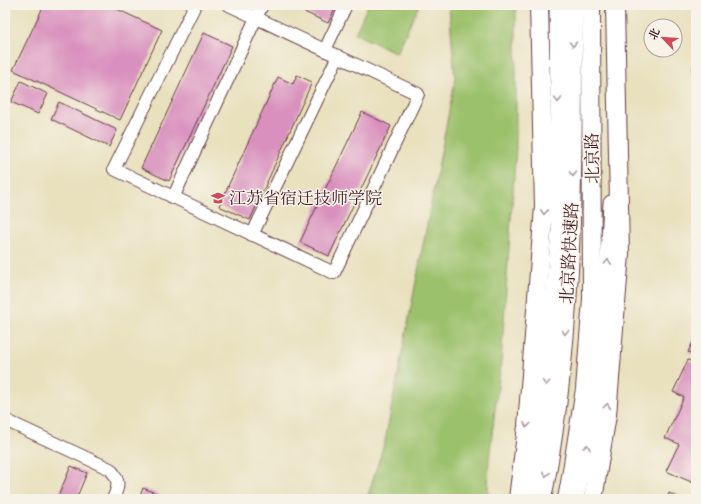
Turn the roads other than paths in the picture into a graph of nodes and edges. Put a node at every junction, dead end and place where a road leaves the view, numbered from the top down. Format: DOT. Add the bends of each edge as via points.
graph roads {
  1 [pos="195,5"];
  2 [pos="229,5"];
  3 [pos="262,5"];
  4 [pos="346,5"];
  5 [pos="539,5"];
  6 [pos="557,5"];
  7 [pos="573,5"];
  8 [pos="591,5"];
  9 [pos="607,5"];
  10 [pos="616,5"];
  11 [pos="256,18"];
  12 [pos="325,50"];
  13 [pos="338,56"];
  14 [pos="173,198"];
  15 [pos="252,235"];
  16 [pos="5,420"];
  17 [pos="113,499"];
  18 [pos="518,499"];
  19 [pos="529,499"];
  20 [pos="542,499"];
  21 [pos="567,499"];
  22 [pos="576,499"];
  23 [pos="593,499"];
  1 -- 14 [label="lane" via="114,169"];
  2 -- 11 [label="lane"];
  3 -- 11 [label="lane"];
  4 -- 12 [label="lane"];
  5 -- 18 [label="highway, one-way" via="544,207 527,426"];
  6 -- 19 [label="main road, 北京路, one-way" via="559,230 541,434"];
  7 -- 20 [label="highway, 北京路快速路, one-way" via="570,268 560,386"];
  8 -- 21 [label="highway, 北京路快速路" via="592,299 585,389"];
  22 -- 9 [label="main road, 北京路, one-way" via="590,432 604,330 612,193"];
  23 -- 10 [label="highway, one-way" via="606,415 620,254"];
  11 -- 12 [label="lane"];
  11 -- 14 [label="lane"];
  12 -- 13 [label="lane"];
  13 -- 15 [label="lane"];
  13 -- 15 [label="lane" via="418,94 334,273"];
  14 -- 15 [label="lane"];
  16 -- 17 [label="lane" via="110,469 118,480"];
}
